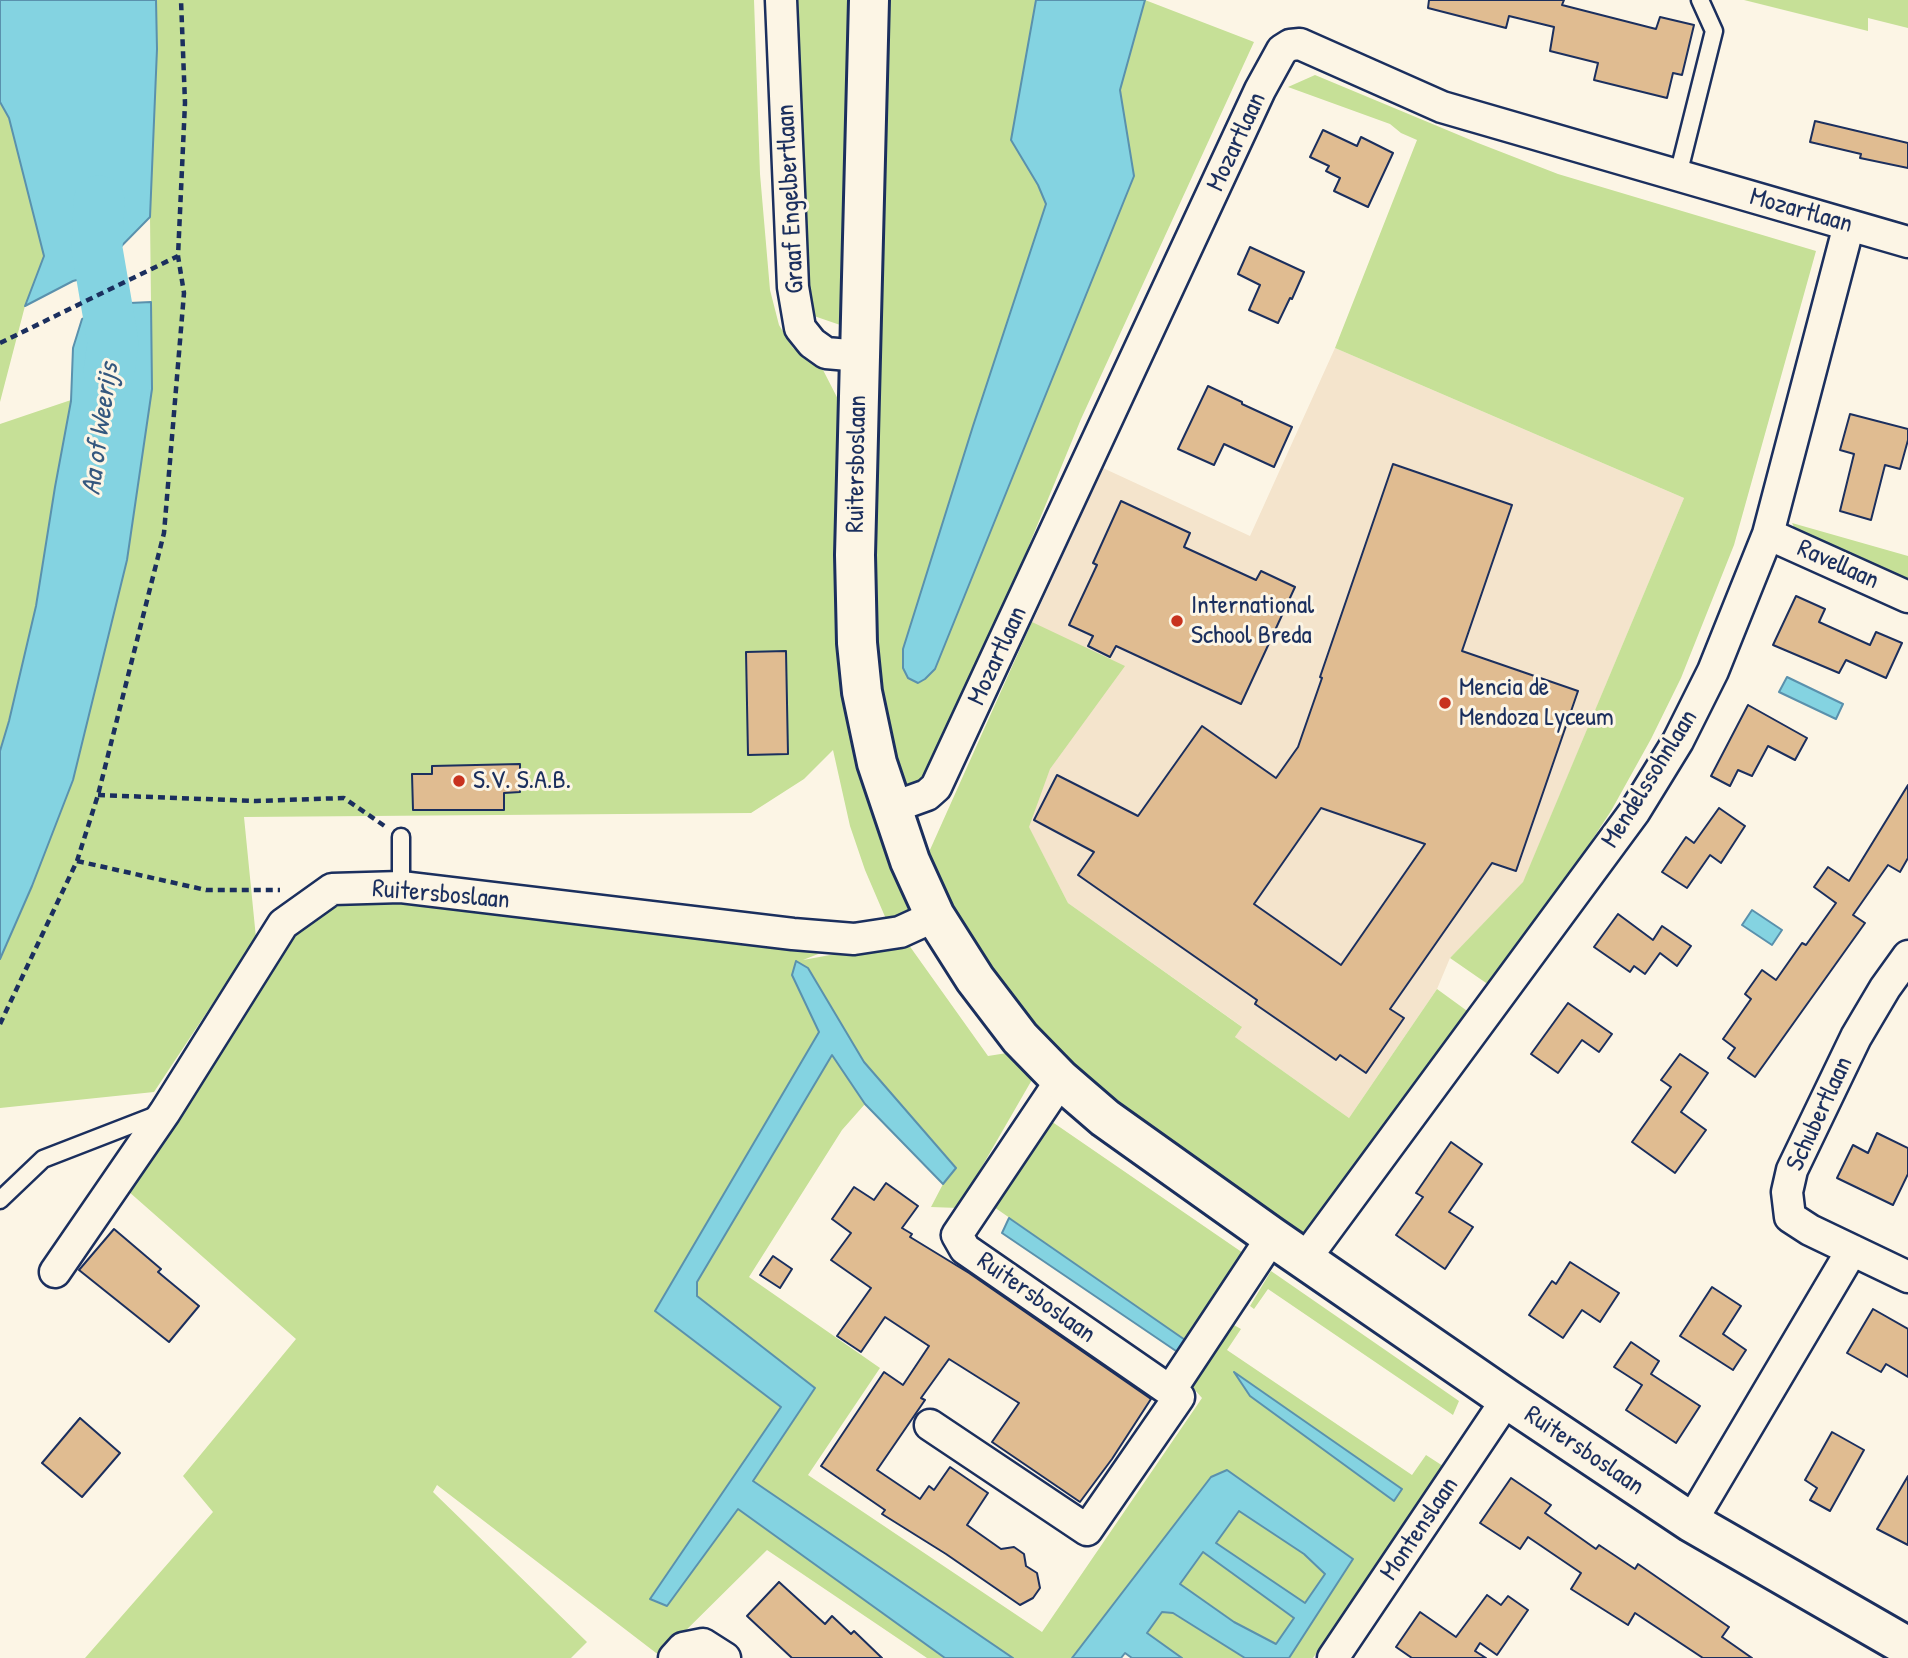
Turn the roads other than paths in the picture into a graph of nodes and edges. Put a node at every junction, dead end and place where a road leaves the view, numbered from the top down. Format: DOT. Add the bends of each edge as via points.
graph roads {
  1 [pos="781,0"];
  2 [pos="869,0"];
  3 [pos="1700,0"];
  4 [pos="1678,175"];
  5 [pos="1849,225"];
  6 [pos="1908,242"];
  7 [pos="860,356"];
  8 [pos="1768,534"];
  9 [pos="1908,597"];
  10 [pos="891,808"];
  11 [pos="401,837"];
  12 [pos="401,887"];
  13 [pos="935,916"];
  14 [pos="1908,956"];
  15 [pos="1061,1080"];
  16 [pos="165,1112"];
  17 [pos="0,1200"];
  18 [pos="1272,1237"];
  19 [pos="1852,1250"];
  20 [pos="1306,1259"];
  21 [pos="55,1272"];
  22 [pos="1908,1277"];
  23 [pos="1170,1391"];
  24 [pos="1507,1399"];
  25 [pos="930,1425"];
  26 [pos="1691,1522"];
  27 [pos="1908,1647"];
  28 [pos="674,1658"];
  29 [pos="725,1658"];
  30 [pos="1333,1658"];
  1 -- 7 [label="street, Graaf Engelbertlaan" via="793,287 800,328 826,353"];
  2 -- 7 [label="street, Ruitersboslaan"];
  3 -- 4 [label="lane" via="1714,31"];
  4 -- 5 [label="street, Mozartlaan"];
  4 -- 10 [label="street, Mozartlaan" via="1442,107 1300,44 1282,50 936,787 927,796"];
  5 -- 6 [label="street, Mozartlaan"];
  5 -- 8 [label="street, Mendelssohnlaan"];
  7 -- 10 [label="street, Ruitersboslaan" via="857,643 866,717"];
  8 -- 9 [label="street, Ravellaan"];
  8 -- 20 [label="street, Mendelssohnlaan" via="1713,671 1635,811"];
  10 -- 13 [label="street, Ruitersboslaan"];
  11 -- 12 [label="lane"];
  12 -- 13 [label="street, Ruitersboslaan" via="854,939 900,932"];
  12 -- 16 [label="street, Ruitersboslaan" via="332,889 283,924"];
  13 -- 15 [label="street, Ruitersboslaan" via="1020,1038"];
  14 -- 19 [label="street, Schubertlaan" via="1856,1037 1792,1170 1787,1192 1790,1217"];
  15 -- 18 [label="street, Ruitersboslaan" via="1105,1118"];
  15 -- 23 [label="street, Ruitersboslaan" via="957,1235 965,1249"];
  16 -- 17 [label="lane" via="43,1159"];
  16 -- 21 [label="street"];
  18 -- 20 [label="street, Ruitersboslaan"];
  18 -- 23 [label="street"];
  19 -- 22 [label="street, Schubertlaan"];
  19 -- 26 [label="street"];
  20 -- 24 [label="street, Ruitersboslaan"];
  23 -- 25 [label="street" via="1179,1397 1087,1530"];
  24 -- 26 [label="street, Ruitersboslaan"];
  24 -- 30 [label="street, Montenslaan"];
  26 -- 27 [label="street, Ruitersboslaan"];
  28 -- 29 [label="street" via="684,1648 704,1644"];
}
